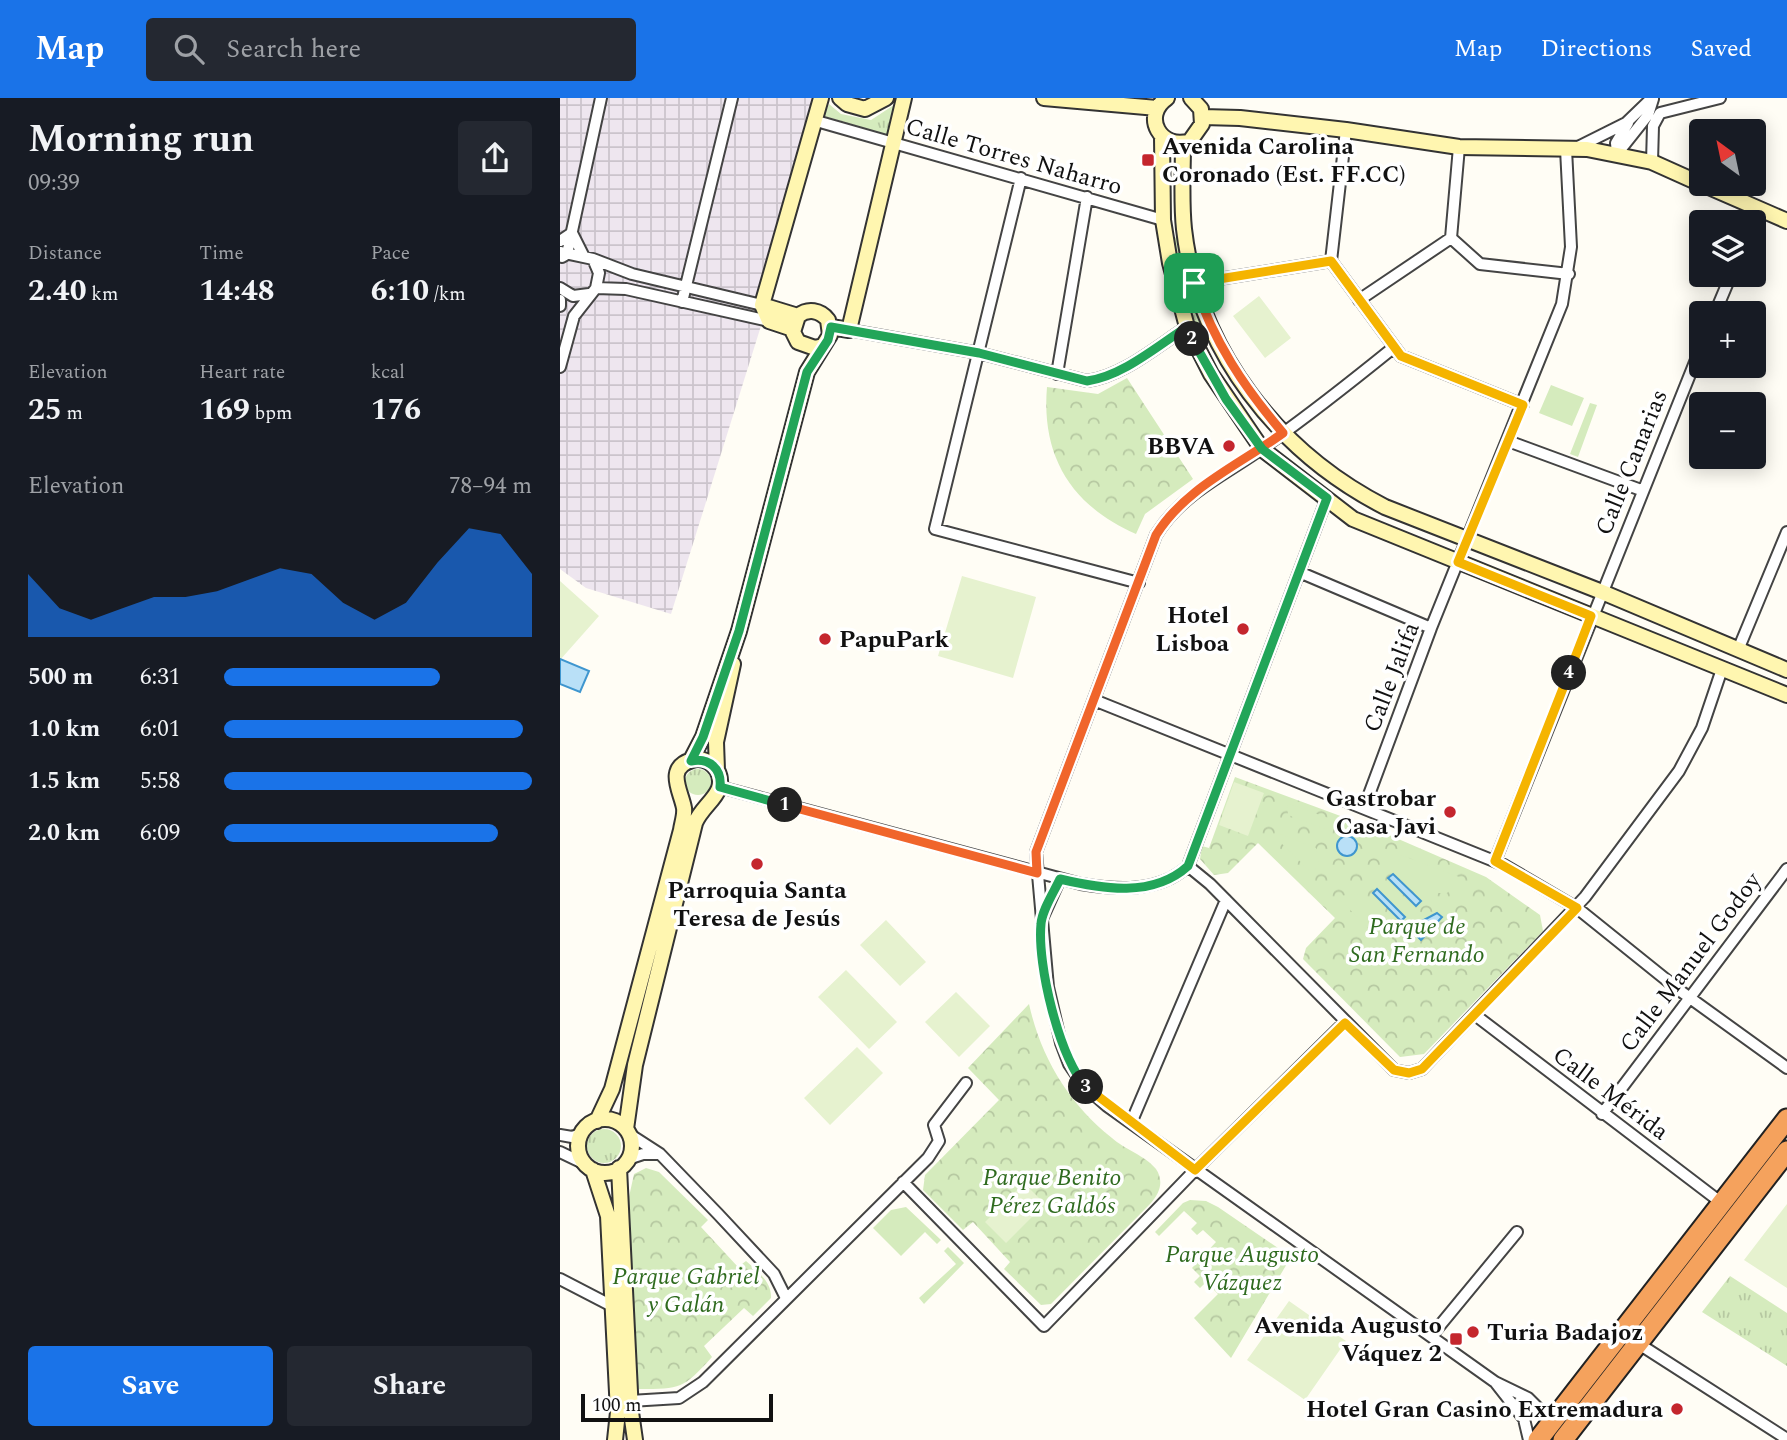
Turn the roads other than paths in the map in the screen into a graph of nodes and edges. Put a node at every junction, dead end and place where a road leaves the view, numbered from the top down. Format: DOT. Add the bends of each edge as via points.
graph roads {
  1 [pos="601,98"];
  2 [pos="732,98"];
  3 [pos="821,98"];
  4 [pos="840,98"];
  5 [pos="886,98"];
  6 [pos="904,98"];
  7 [pos="1044,98"];
  8 [pos="1191,98"];
  9 [pos="1653,98"];
  10 [pos="1720,98"];
  11 [pos="1162,103"];
  12 [pos="1660,113"];
  13 [pos="1203,117"];
  14 [pos="1631,118"];
  15 [pos="813,120"];
  16 [pos="1346,130"];
  17 [pos="1163,137"];
  18 [pos="1183,143"];
  19 [pos="893,144"];
  20 [pos="1459,148"];
  21 [pos="1571,148"];
  22 [pos="1617,155"];
  23 [pos="1652,162"];
  24 [pos="1021,178"];
  25 [pos="1689,179"];
  26 [pos="1722,196"];
  27 [pos="1087,197"];
  28 [pos="1746,210"];
  29 [pos="1766,218"];
  30 [pos="1163,220"];
  31 [pos="1787,221"];
  32 [pos="572,233"];
  33 [pos="1451,238"];
  34 [pos="560,241"];
  35 [pos="563,254"];
  36 [pos="589,258"];
  37 [pos="1331,261"];
  38 [pos="1569,274"];
  39 [pos="1194,283"];
  40 [pos="560,288"];
  41 [pos="686,288"];
  42 [pos="593,291"];
  43 [pos="759,299"];
  44 [pos="560,300"];
  45 [pos="1359,300"];
  46 [pos="682,302"];
  47 [pos="560,306"];
  48 [pos="769,321"];
  49 [pos="831,327"];
  50 [pos="1187,327"];
  51 [pos="796,329"];
  52 [pos="849,330"];
  53 [pos="823,346"];
  54 [pos="1393,348"];
  55 [pos="979,353"];
  56 [pos="560,367"];
  57 [pos="807,372"];
  58 [pos="1057,374"];
  59 [pos="1689,376"];
  60 [pos="1523,405"];
  61 [pos="1283,433"];
  62 [pos="1508,441"];
  63 [pos="1262,449"];
  64 [pos="1641,490"];
  65 [pos="1327,498"];
  66 [pos="1787,533"];
  67 [pos="1468,539"];
  68 [pos="1458,562"];
  69 [pos="1299,572"];
  70 [pos="1139,583"];
  71 [pos="1602,592"];
  72 [pos="1591,616"];
  73 [pos="1431,628"];
  74 [pos="739,631"];
  75 [pos="1738,650"];
  76 [pos="1722,669"];
  77 [pos="1787,670"];
  78 [pos="1787,695"];
  79 [pos="1094,700"];
  80 [pos="1228,757"];
  81 [pos="691,761"];
  82 [pos="717,769"];
  83 [pos="720,787"];
  84 [pos="680,796"];
  85 [pos="709,802"];
  86 [pos="1364,808"];
  87 [pos="1495,861"];
  88 [pos="1188,866"];
  89 [pos="1787,869"];
  90 [pos="1037,873"];
  91 [pos="1060,879"];
  92 [pos="1226,900"];
  93 [pos="1577,908"];
  94 [pos="1041,922"];
  95 [pos="1691,997"];
  96 [pos="1475,1014"];
  97 [pos="1345,1023"];
  98 [pos="1787,1068"];
  99 [pos="966,1083"];
  100 [pos="1602,1114"];
  101 [pos="1787,1119"];
  102 [pos="597,1121"];
  103 [pos="1131,1123"];
  104 [pos="627,1132"];
  105 [pos="581,1134"];
  106 [pos="560,1135"];
  107 [pos="560,1152"];
  108 [pos="1787,1152"];
  109 [pos="660,1154"];
  110 [pos="624,1164"];
  111 [pos="589,1167"];
  112 [pos="1195,1170"];
  113 [pos="903,1182"];
  114 [pos="1723,1204"];
  115 [pos="1517,1232"];
  116 [pos="774,1274"];
  117 [pos="560,1279"];
  118 [pos="803,1280"];
  119 [pos="786,1298"];
  120 [pos="614,1307"];
  121 [pos="1432,1335"];
  122 [pos="1639,1344"];
  123 [pos="1495,1382"];
  124 [pos="1577,1390"];
  125 [pos="630,1401"];
  126 [pos="1537,1405"];
  127 [pos="1553,1431"];
  128 [pos="1787,1439"];
  129 [pos="615,1440"];
  130 [pos="620,1440"];
  131 [pos="634,1440"];
  132 [pos="1529,1440"];
  133 [pos="1538,1440"];
  134 [pos="1563,1440"];
  1 -- 32 [label="street"];
  2 -- 41 [label="street"];
  3 -- 15 [label="main road"];
  4 -- 5 [label="main road" via="864,109"];
  6 -- 19 [label="main road"];
  7 -- 11 [label="main road"];
  8 -- 13 [label="main road"];
  9 -- 12 [label="street"];
  9 -- 14 [label="street"];
  9 -- 22 [label="street" via="1648,115"];
  10 -- 12 [label="street"];
  11 -- 17 [label="main road" via="1155,124"];
  12 -- 23 [label="street" via="1653,126"];
  13 -- 16 [label="main road"];
  13 -- 18 [label="main road" via="1200,131"];
  14 -- 21 [label="street"];
  14 -- 22 [label="street" via="1616,143"];
  15 -- 19 [label="street, Calle Torres Naharro"];
  15 -- 43 [label="main road"];
  16 -- 20 [label="main road"];
  16 -- 37 [label="street"];
  17 -- 18 [label="main road"];
  17 -- 30 [label="main road"];
  18 -- 39 [label="main road" via="1183,226"];
  19 -- 24 [label="street, Calle Torres Naharro"];
  19 -- 52 [label="main road"];
  20 -- 21 [label="main road"];
  20 -- 33 [label="street"];
  21 -- 22 [label="main road"];
  21 -- 38 [label="street, Calle Jalifa"];
  22 -- 23 [label="main road"];
  23 -- 25 [label="main road"];
  24 -- 27 [label="street, Calle Torres Naharro"];
  24 -- 55 [label="street"];
  26 -- 28 [label="main road"];
  27 -- 30 [label="street, Calle Torres Naharro"];
  27 -- 58 [label="street"];
  29 -- 31 [label="main road"];
  30 -- 50 [label="main road"];
  32 -- 34 [label="street"];
  32 -- 35 [label="street"];
  32 -- 36 [label="street"];
  33 -- 38 [label="street" via="1480,264"];
  33 -- 45 [label="street"];
  35 -- 36 [label="street"];
  36 -- 41 [label="street"];
  36 -- 42 [label="street" via="600,273"];
  37 -- 39 [label="street"];
  37 -- 45 [label="street"];
  38 -- 60 [label="street, Calle Jalifa"];
  39 -- 61 [label="main road" via="1227,360"];
  40 -- 42 [label="street" via="573,296"];
  41 -- 43 [label="street"];
  41 -- 46 [label="street"];
  42 -- 46 [label="street" via="626,289"];
  42 -- 56 [label="street" via="574,316"];
  43 -- 48 [label="main road"];
  43 -- 51 [label="main road"];
  44 -- 47 [label="street"];
  45 -- 54 [label="street"];
  46 -- 48 [label="street"];
  48 -- 51 [label="main road"];
  49 -- 51 [label="main road" via="825,316 814,311"];
  49 -- 52 [label="main road"];
  49 -- 53 [label="main road"];
  50 -- 58 [label="street" via="1101,379 1087,381"];
  50 -- 63 [label="main road" via="1210,374"];
  51 -- 53 [label="main road" via="815,348"];
  51 -- 57 [label="main road"];
  52 -- 55 [label="street"];
  53 -- 57 [label="main road"];
  54 -- 60 [label="street" via="1401,356"];
  54 -- 61 [label="street"];
  55 -- 58 [label="street"];
  55 -- 70 [label="street" via="936,529"];
  57 -- 74 [label="main road"];
  59 -- 64 [label="street, Calle Canarias"];
  60 -- 62 [label="street, Calle Jalifa"];
  61 -- 63 [label="street"];
  61 -- 67 [label="main road" via="1355,492"];
  62 -- 64 [label="street"];
  62 -- 67 [label="street, Calle Jalifa"];
  63 -- 65 [label="main road"];
  63 -- 70 [label="street" via="1196,491 1168,516"];
  64 -- 71 [label="street, Calle Canarias"];
  65 -- 68 [label="main road" via="1353,519"];
  65 -- 69 [label="street"];
  66 -- 75 [label="street"];
  67 -- 68 [label="street, Calle Jalifa"];
  67 -- 71 [label="main road"];
  68 -- 72 [label="main road"];
  68 -- 73 [label="street, Calle Jalifa"];
  69 -- 73 [label="street"];
  69 -- 80 [label="street"];
  70 -- 79 [label="street"];
  71 -- 72 [label="street, Calle Canarias"];
  71 -- 75 [label="main road"];
  72 -- 76 [label="main road"];
  72 -- 87 [label="street, Calle Canarias"];
  73 -- 86 [label="street, Calle Jalifa"];
  74 -- 81 [label="main road"];
  74 -- 82 [label="main road" via="716,742"];
  75 -- 77 [label="main road"];
  76 -- 78 [label="main road"];
  76 -- 93 [label="street" via="1702,728 1679,771"];
  79 -- 80 [label="street"];
  79 -- 90 [label="street" via="1036,852"];
  80 -- 86 [label="street"];
  80 -- 88 [label="street"];
  81 -- 82 [label="main road" via="703,760"];
  81 -- 84 [label="main road" via="677,773"];
  82 -- 83 [label="main road"];
  83 -- 85 [label="main road"];
  83 -- 90 [label="street"];
  84 -- 85 [label="main road" via="690,803"];
  84 -- 102 [label="main road" via="681,830 612,1089"];
  85 -- 104 [label="main road" via="695,823 668,928 635,1065"];
  86 -- 87 [label="street"];
  87 -- 93 [label="street"];
  88 -- 91 [label="street" via="1152,886 1113,890"];
  88 -- 92 [label="street"];
  89 -- 95 [label="street, Calle Manuel Godoy"];
  90 -- 91 [label="street"];
  90 -- 94 [label="street"];
  91 -- 94 [label="street"];
  92 -- 97 [label="street"];
  92 -- 103 [label="street"];
  93 -- 95 [label="street"];
  93 -- 96 [label="street"];
  94 -- 103 [label="street" via="1051,1004 1069,1064 1084,1086"];
  95 -- 98 [label="street"];
  95 -- 100 [label="street, Calle Manuel Godoy"];
  96 -- 97 [label="street" via="1422,1069 1409,1073 1394,1070"];
  96 -- 100 [label="street, Calle Mérida"];
  97 -- 112 [label="street"];
  99 -- 113 [label="street" via="934,1125 939,1141"];
  100 -- 114 [label="street, Calle Mérida"];
  101 -- 114 [label="highway"];
  102 -- 104 [label="main road" via="612,1120"];
  102 -- 105 [label="main road"];
  103 -- 112 [label="street"];
  104 -- 109 [label="street"];
  104 -- 110 [label="main road" via="631,1149"];
  105 -- 106 [label="street" via="572,1138"];
  105 -- 111 [label="main road" via="578,1150"];
  107 -- 111 [label="street"];
  108 -- 114 [label="highway" via="1769,1164 1740,1201"];
  108 -- 122 [label="highway"];
  109 -- 110 [label="street" via="636,1155"];
  109 -- 116 [label="street"];
  110 -- 111 [label="main road" via="605,1173"];
  110 -- 125 [label="main road"];
  111 -- 120 [label="main road" via="608,1216"];
  112 -- 113 [label="street" via="1044,1326"];
  112 -- 121 [label="street"];
  113 -- 118 [label="street"];
  114 -- 124 [label="highway"];
  115 -- 121 [label="street"];
  116 -- 118 [label="street"];
  116 -- 119 [label="street"];
  117 -- 120 [label="street"];
  118 -- 119 [label="street"];
  119 -- 125 [label="street" via="689,1392 679,1398"];
  120 -- 129 [label="main road"];
  121 -- 123 [label="street"];
  122 -- 128 [label="street"];
  122 -- 134 [label="highway"];
  123 -- 126 [label="street"];
  123 -- 132 [label="street" via="1527,1424"];
  124 -- 126 [label="street" via="1556,1404"];
  124 -- 127 [label="highway"];
  125 -- 131 [label="main road"];
  126 -- 127 [label="street"];
  127 -- 133 [label="highway"];
  130 -- 131 [label="main road"];
}
